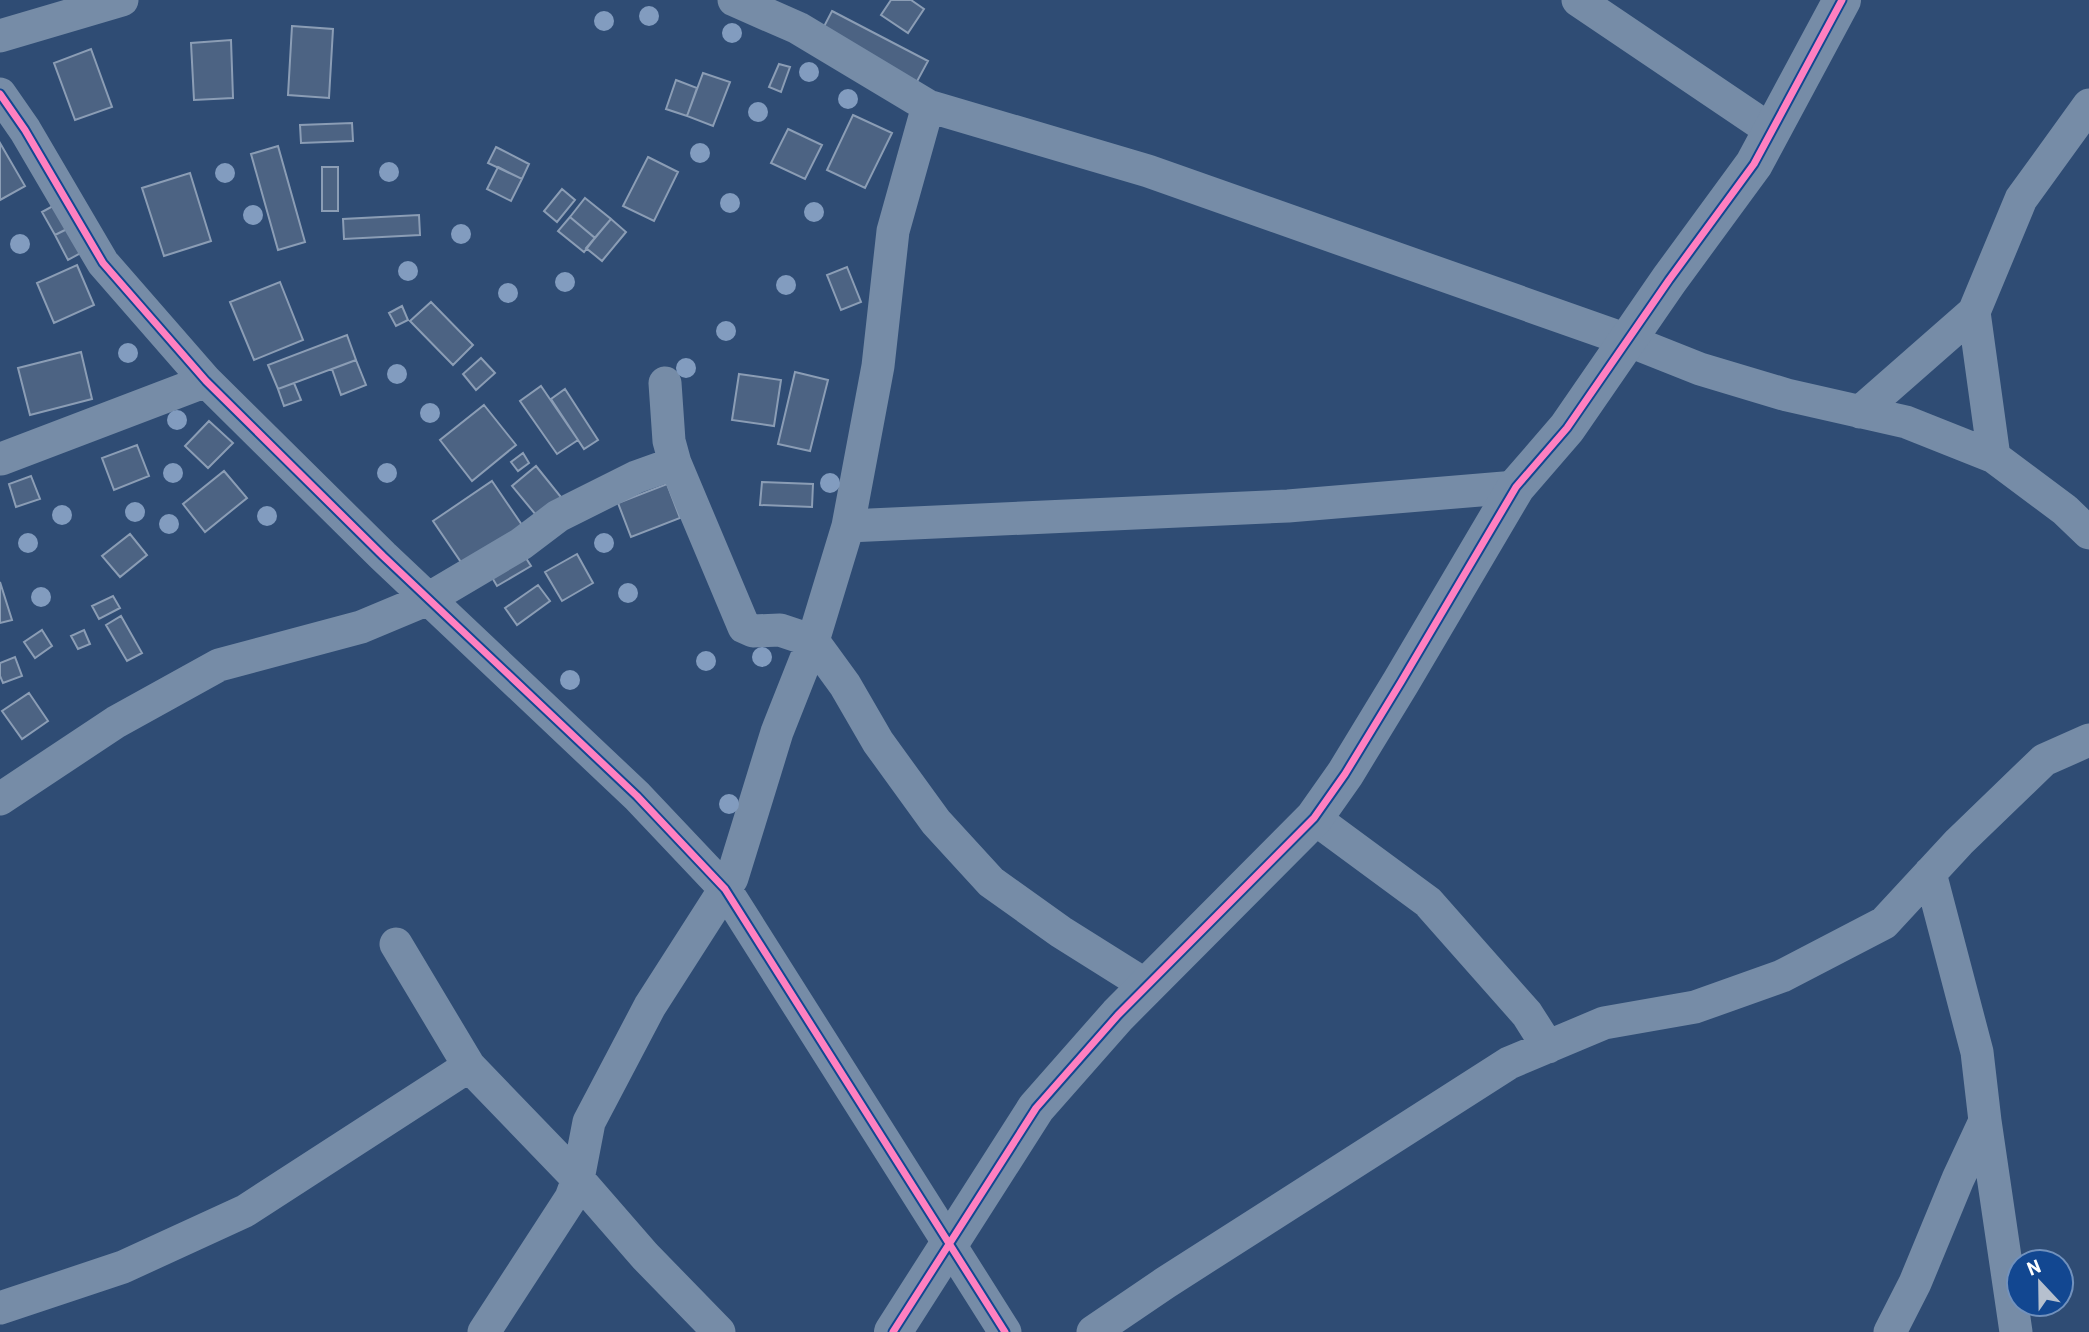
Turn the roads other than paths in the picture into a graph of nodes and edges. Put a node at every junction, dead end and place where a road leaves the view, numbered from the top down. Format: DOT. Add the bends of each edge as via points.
graph roads {
  1 [pos="734,0"];
  2 [pos="1578,0"];
  3 [pos="1842,0"];
  4 [pos="110,1"];
  5 [pos="0,36"];
  6 [pos="0,94"];
  7 [pos="2089,105"];
  8 [pos="928,107"];
  9 [pos="1772,131"];
  10 [pos="1974,312"];
  11 [pos="1627,340"];
  12 [pos="206,381"];
  13 [pos="665,383"];
  14 [pos="1860,412"];
  15 [pos="1994,457"];
  16 [pos="1,460"];
  17 [pos="675,463"];
  18 [pos="1516,486"];
  19 [pos="848,526"];
  20 [pos="2089,533"];
  21 [pos="428,599"];
  22 [pos="813,641"];
  23 [pos="2089,740"];
  24 [pos="0,799"];
  25 [pos="1314,818"];
  26 [pos="1930,873"];
  27 [pos="725,889"];
  28 [pos="396,944"];
  29 [pos="1147,986"];
  30 [pos="1548,1047"];
  31 [pos="469,1066"];
  32 [pos="1985,1121"];
  33 [pos="578,1179"];
  34 [pos="949,1246"];
  35 [pos="7,1310"];
  36 [pos="484,1332"];
  37 [pos="719,1332"];
  38 [pos="893,1332"];
  39 [pos="1005,1332"];
  40 [pos="1093,1332"];
  41 [pos="1890,1332"];
  42 [pos="2017,1332"];
  1 -- 8 [label="street" via="798,28"];
  2 -- 9 [label="street"];
  3 -- 9 [label="street"];
  4 -- 5 [label="street"];
  6 -- 12 [label="street" via="103,263"];
  7 -- 10 [label="street" via="2021,199"];
  8 -- 11 [label="street" via="1148,171"];
  8 -- 19 [label="street" via="893,231 878,366"];
  9 -- 11 [label="street" via="1754,164"];
  10 -- 14 [label="street"];
  10 -- 15 [label="street"];
  11 -- 14 [label="street" via="1700,369"];
  11 -- 18 [label="street" via="1567,428"];
  12 -- 16 [label="street"];
  12 -- 21 [label="street"];
  13 -- 17 [label="street"];
  14 -- 15 [label="street" via="1906,422"];
  15 -- 20 [label="street"];
  17 -- 21 [label="street" via="558,516 521,544"];
  17 -- 22 [label="street" via="744,627 780,630"];
  18 -- 19 [label="street" via="1288,506"];
  18 -- 25 [label="street" via="1394,694"];
  19 -- 22 [label="street"];
  21 -- 24 [label="street" via="362,627 219,665 116,722"];
  21 -- 27 [label="street" via="637,796"];
  22 -- 27 [label="street"];
  22 -- 29 [label="street" via="936,822 991,882"];
  23 -- 26 [label="street" via="2044,760"];
  25 -- 29 [label="street"];
  25 -- 30 [label="street" via="1427,902 1527,1014"];
  26 -- 30 [label="street" via="1884,923 1782,976 1695,1007 1604,1023"];
  26 -- 32 [label="street" via="1977,1052"];
  27 -- 33 [label="street" via="650,1006 589,1122"];
  27 -- 34 [label="street"];
  28 -- 31 [label="street"];
  29 -- 34 [label="street" via="1036,1108"];
  30 -- 40 [label="street" via="1497,1070"];
  31 -- 33 [label="street"];
  31 -- 35 [label="street" via="245,1211 123,1267"];
  32 -- 41 [label="street"];
  32 -- 42 [label="street"];
  33 -- 36 [label="street"];
  33 -- 37 [label="street"];
  34 -- 38 [label="street"];
  34 -- 39 [label="street"];
}
